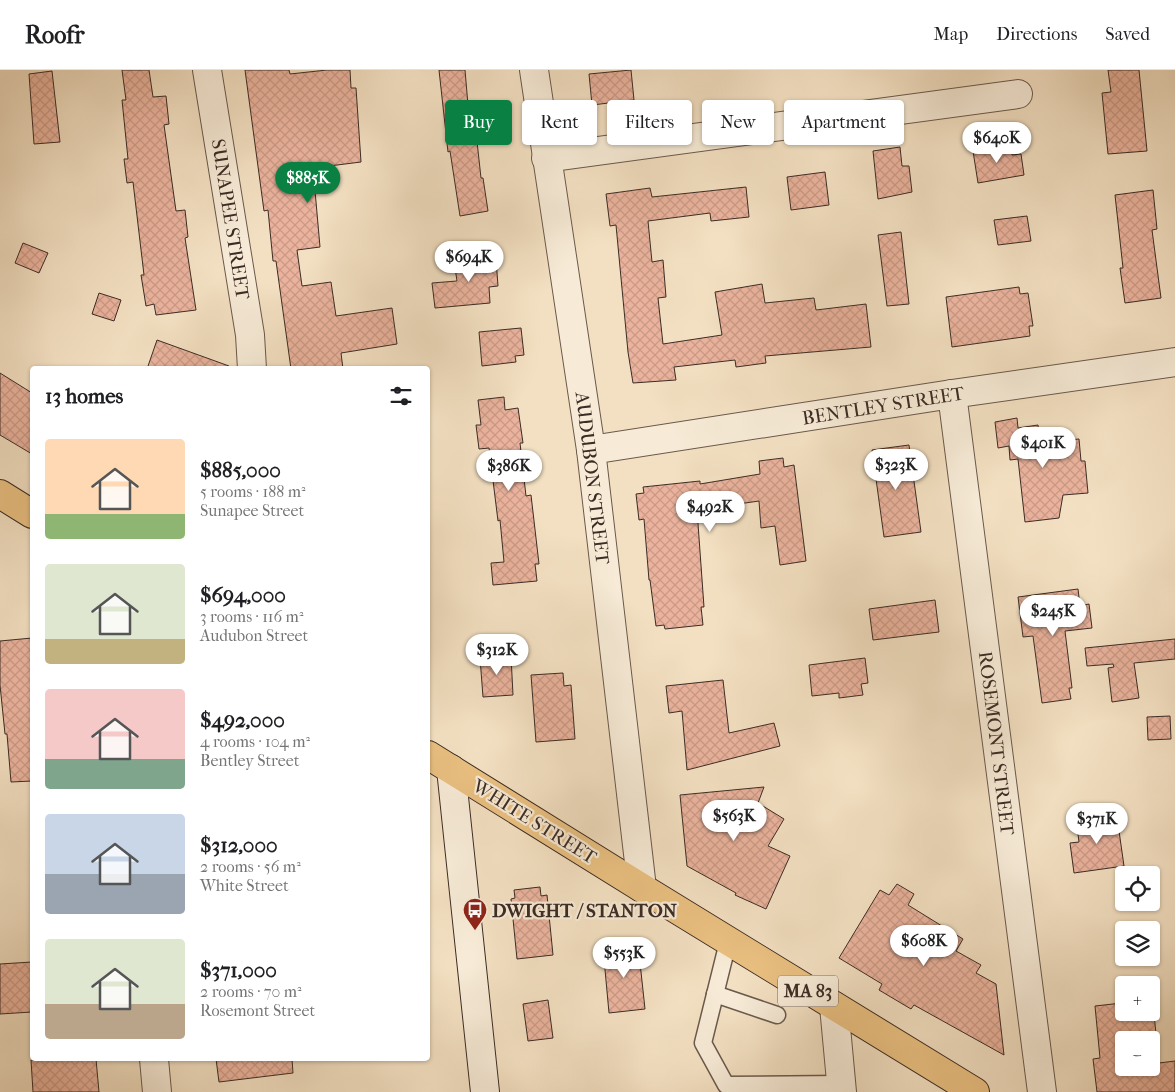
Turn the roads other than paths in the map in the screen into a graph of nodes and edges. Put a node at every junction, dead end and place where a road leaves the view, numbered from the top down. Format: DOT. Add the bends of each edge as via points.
graph roads {
  1 [pos="207,70"];
  2 [pos="534,70"];
  3 [pos="1018,94"];
  4 [pos="546,158"];
  5 [pos="1175,362"];
  6 [pos="252,366"];
  7 [pos="952,394"];
  8 [pos="591,450"];
  9 [pos="0,494"];
  10 [pos="30,513"];
  11 [pos="430,756"];
  12 [pos="452,769"];
  13 [pos="642,888"];
  14 [pos="728,942"];
  15 [pos="714,994"];
  16 [pos="834,1006"];
  17 [pos="777,1015"];
  18 [pos="154,1061"];
  19 [pos="842,1088"];
  20 [pos="157,1092"];
  21 [pos="485,1092"];
  22 [pos="975,1092"];
  23 [pos="1042,1092"];
  1 -- 6 [label="street, SUNAPEE STREET" via="250,335"];
  2 -- 4 [label="street, AUDUBON STREET"];
  3 -- 4 [label="street"];
  4 -- 8 [label="street, AUDUBON STREET"];
  5 -- 7 [label="street, BENTLEY STREET"];
  7 -- 8 [label="street, BENTLEY STREET"];
  7 -- 23 [label="street, ROSEMONT STREET"];
  8 -- 13 [label="street, AUDUBON STREET"];
  9 -- 10 [label="main road"];
  11 -- 12 [label="main road, WHITE STREET / MA 83"];
  12 -- 13 [label="main road, WHITE STREET / MA 83"];
  12 -- 21 [label="street"];
  13 -- 14 [label="main road, MA 83"];
  14 -- 15 [label="lane"];
  14 -- 16 [label="main road, MA 83"];
  15 -- 17 [label="lane"];
  15 -- 19 [label="lane" via="703,1043 726,1085"];
  16 -- 19 [label="street"];
  16 -- 22 [label="main road, MA 83"];
  18 -- 20 [label="street"];
}
